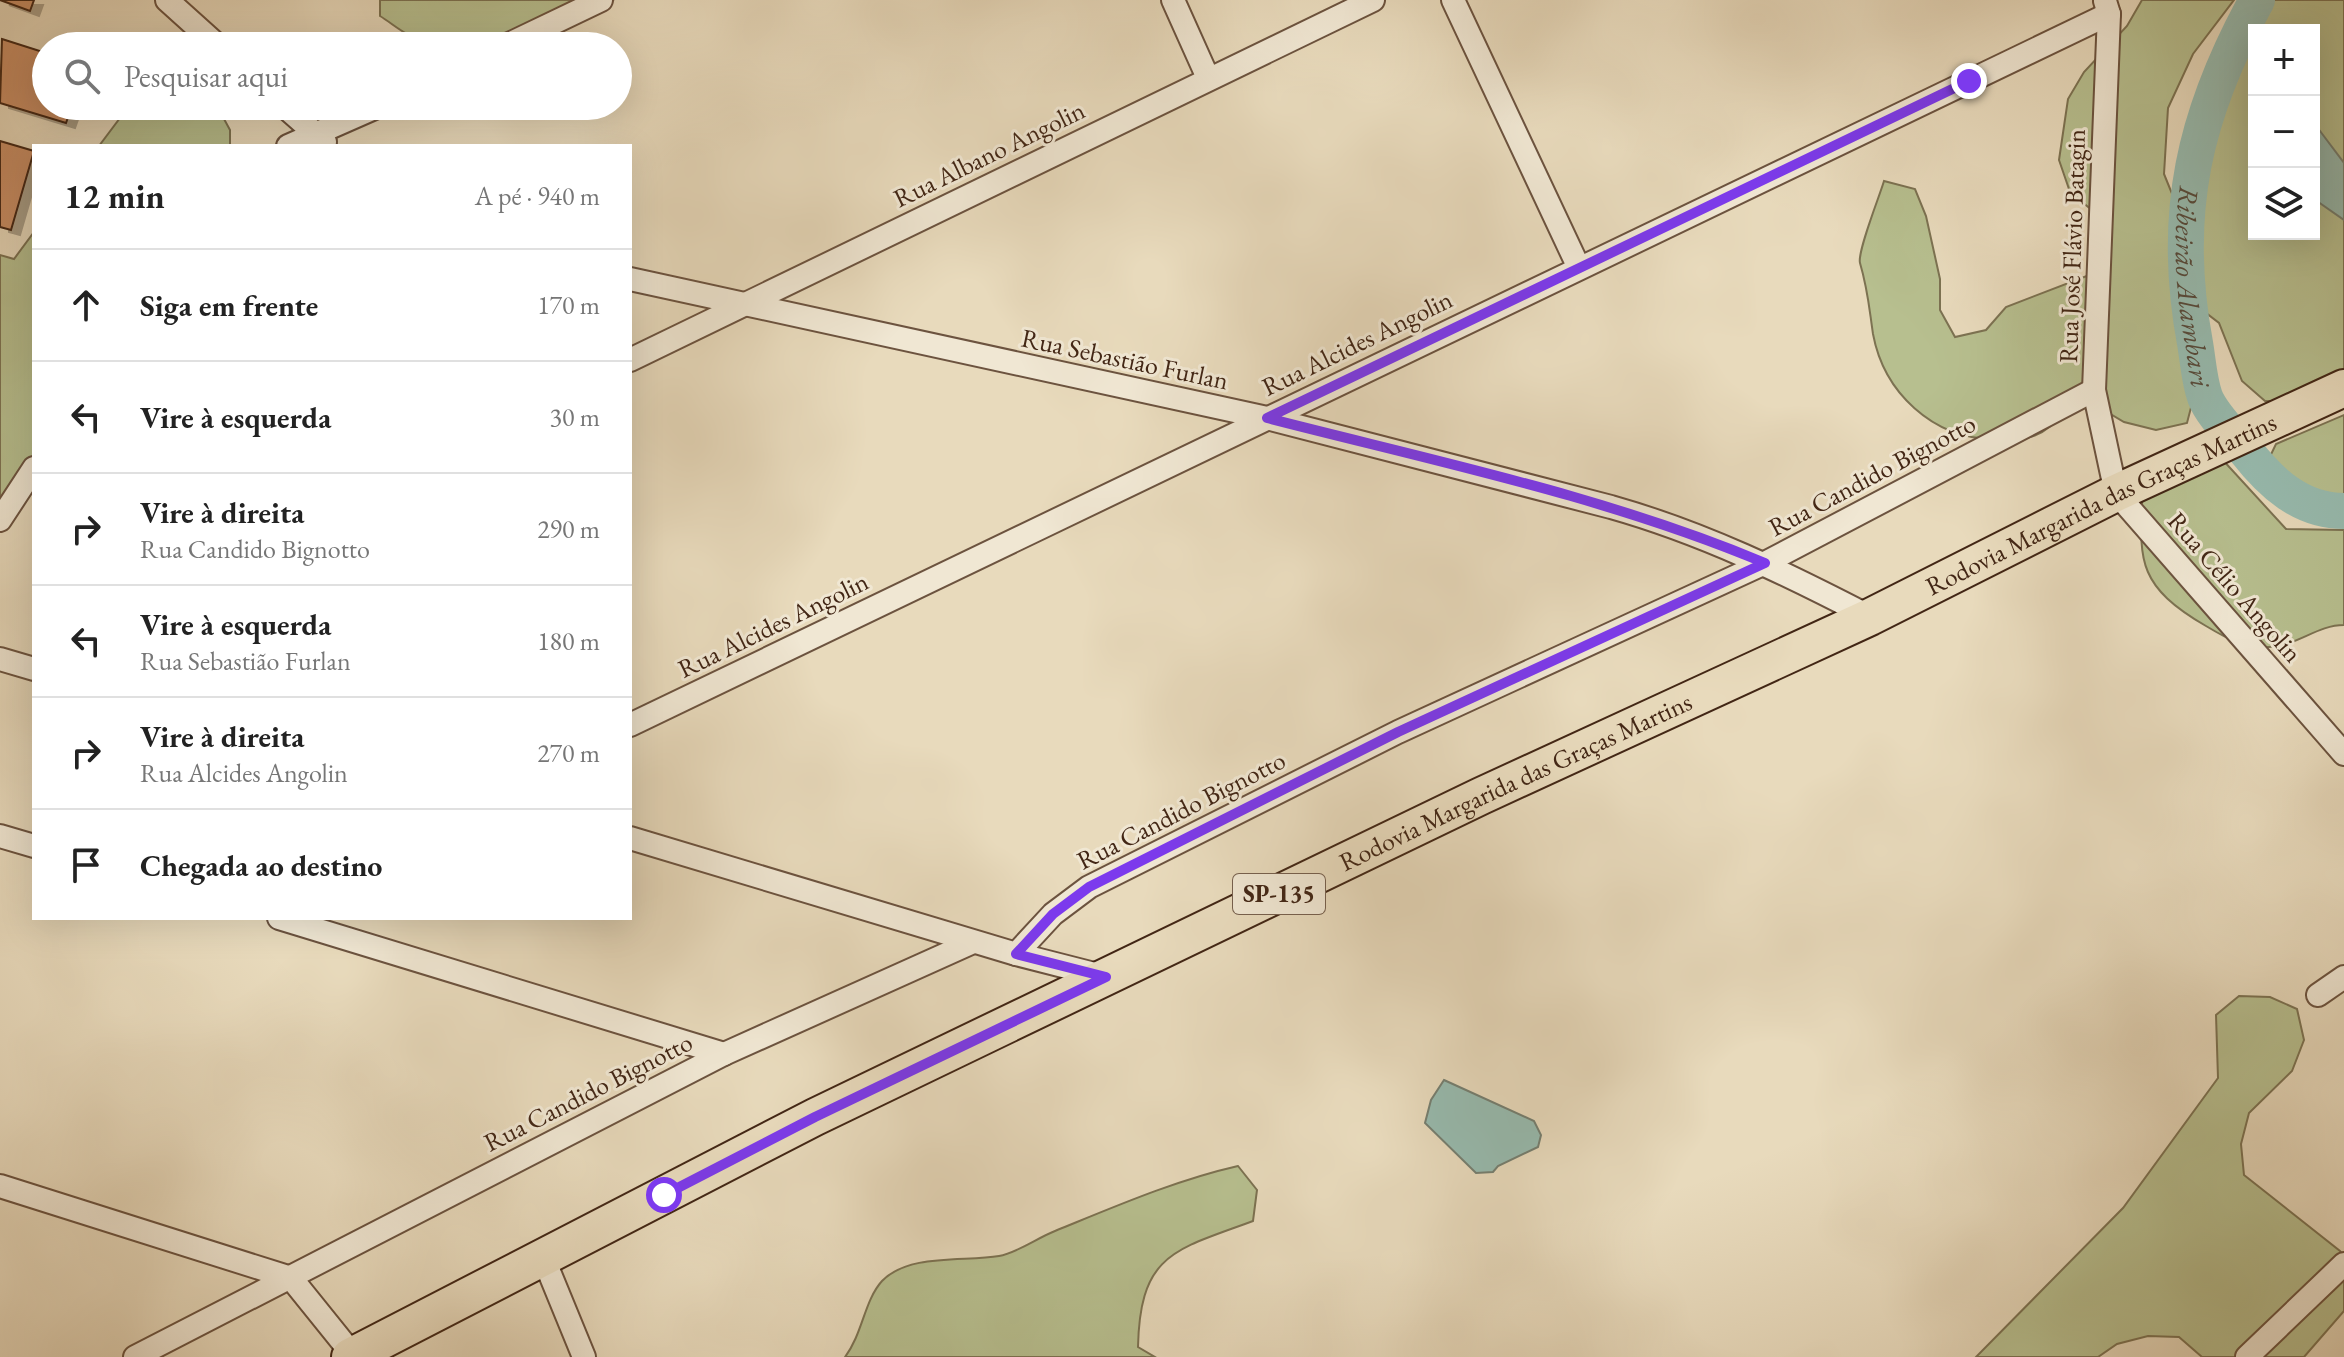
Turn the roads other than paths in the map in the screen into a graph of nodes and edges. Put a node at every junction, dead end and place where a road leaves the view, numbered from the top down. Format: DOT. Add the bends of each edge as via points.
graph roads {
  1 [pos="167,0"];
  2 [pos="1173,0"];
  3 [pos="1373,0"];
  4 [pos="1453,0"];
  5 [pos="596,2"];
  6 [pos="2107,7"];
  7 [pos="202,32"];
  8 [pos="534,32"];
  9 [pos="1208,78"];
  10 [pos="300,120"];
  11 [pos="357,120"];
  12 [pos="324,141"];
  13 [pos="302,144"];
  14 [pos="1579,268"];
  15 [pos="632,279"];
  16 [pos="740,305"];
  17 [pos="632,359"];
  18 [pos="2344,388"];
  19 [pos="2094,390"];
  20 [pos="1267,418"];
  21 [pos="32,471"];
  22 [pos="2116,493"];
  23 [pos="0,520"];
  24 [pos="1765,563"];
  25 [pos="1870,617"];
  26 [pos="632,724"];
  27 [pos="2344,754"];
  28 [pos="0,836"];
  29 [pos="632,839"];
  30 [pos="32,845"];
  31 [pos="286,920"];
  32 [pos="971,943"];
  33 [pos="1016,954"];
  34 [pos="1106,977"];
  35 [pos="2344,977"];
  36 [pos="2318,995"];
  37 [pos="724,1054"];
  38 [pos="0,1186"];
  39 [pos="543,1257"];
  40 [pos="2344,1264"];
  41 [pos="291,1278"];
  42 [pos="351,1356"];
  43 [pos="135,1357"];
  44 [pos="584,1357"];
  45 [pos="2247,1357"];
  1 -- 7 [label="street"];
  2 -- 9 [label="street"];
  3 -- 9 [label="street, Rua Albano Angolin"];
  4 -- 14 [label="street"];
  5 -- 8 [label="street"];
  6 -- 14 [label="street, Rua Alcides Angolin"];
  6 -- 19 [label="street, Rua José Flávio Batagin"];
  9 -- 16 [label="street, Rua Albano Angolin"];
  10 -- 12 [label="street"];
  11 -- 12 [label="street"];
  12 -- 13 [label="street"];
  14 -- 20 [label="street, Rua Alcides Angolin"];
  15 -- 16 [label="street, Rua Sebastião Furlan"];
  16 -- 17 [label="street, Rua Albano Angolin"];
  16 -- 20 [label="street, Rua Sebastião Furlan"];
  18 -- 22 [label="main road, Rodovia Margarida das Graças Martins / SP-135"];
  19 -- 22 [label="street, Rua José Flávio Batagin"];
  19 -- 24 [label="street, Rua Candido Bignotto"];
  20 -- 24 [label="street, Rua Sebastião Furlan" via="1626,511"];
  20 -- 26 [label="street, Rua Alcides Angolin"];
  21 -- 23 [label="street"];
  22 -- 25 [label="main road, Rodovia Margarida das Graças Martins / SP-135"];
  22 -- 27 [label="street, Rua Célio Angolin"];
  24 -- 25 [label="street, Rua Sebastião Furlan"];
  24 -- 33 [label="street, Rua Candido Bignotto" via="1398,732 1089,887 1053,914"];
  25 -- 34 [label="main road, Rodovia Margarida das Graças Martins / SP-135"];
  28 -- 30 [label="street"];
  29 -- 32 [label="street"];
  31 -- 37 [label="street"];
  32 -- 33 [label="street"];
  32 -- 37 [label="street, Rua Candido Bignotto"];
  33 -- 34 [label="street"];
  34 -- 39 [label="main road, Rodovia Margarida das Graças Martins / SP-135" via="815,1117"];
  35 -- 36 [label="street"];
  37 -- 41 [label="street, Rua Candido Bignotto"];
  38 -- 41 [label="street"];
  39 -- 42 [label="main road, Rodovia Margarida das Graças Martins / SP-135"];
  39 -- 44 [label="street"];
  40 -- 45 [label="street"];
  41 -- 42 [label="street"];
  41 -- 43 [label="street, Rua Candido Bignotto"];
}
